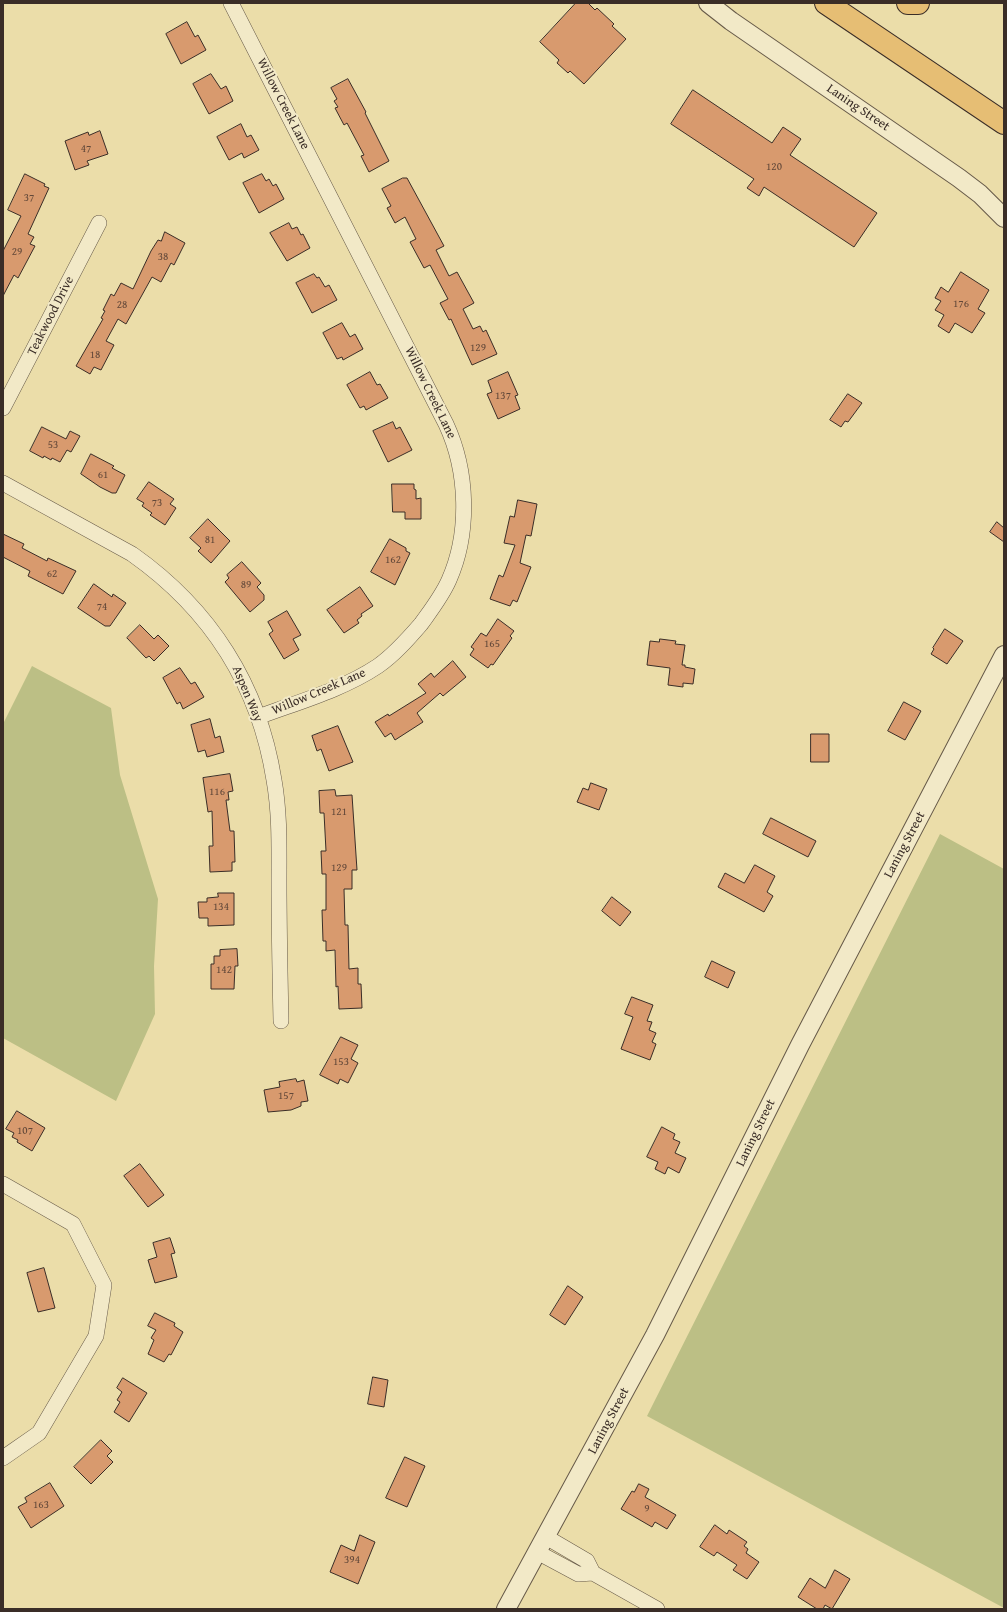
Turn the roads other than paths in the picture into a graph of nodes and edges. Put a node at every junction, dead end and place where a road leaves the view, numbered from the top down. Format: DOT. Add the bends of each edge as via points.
graph roads {
  1 [pos="231,3"];
  2 [pos="708,3"];
  3 [pos="826,3"];
  4 [pos="908,3"];
  5 [pos="918,3"];
  6 [pos="1004,123"];
  7 [pos="1004,218"];
  8 [pos="99,223"];
  9 [pos="3,408"];
  10 [pos="3,483"];
  11 [pos="1004,655"];
  12 [pos="258,717"];
  13 [pos="281,1021"];
  14 [pos="3,1184"];
  15 [pos="3,1458"];
  16 [pos="541,1545"];
  17 [pos="506,1609"];
  18 [pos="657,1609"];
  1 -- 12 [label="street, Willow Creek Lane" via="446,424 457,453 463,492 460,539 450,578 424,619 405,642 386,660 360,677"];
  2 -- 7 [label="street, Laning Street" via="959,178"];
  3 -- 6 [label="highway"];
  4 -- 5 [label="highway"];
  8 -- 9 [label="street, Teakwood Drive"];
  10 -- 12 [label="street, Aspen Way" via="132,554 177,591 219,638 242,678"];
  11 -- 16 [label="street, Laning Street" via="800,1045 655,1335"];
  12 -- 13 [label="street, Aspen Way" via="269,755 278,811"];
  14 -- 15 [label="street" via="73,1224 104,1285 96,1336 39,1433"];
  16 -- 17 [label="street, Laning Street"];
  16 -- 18 [label="street" via="587,1561 593,1573"];
}
